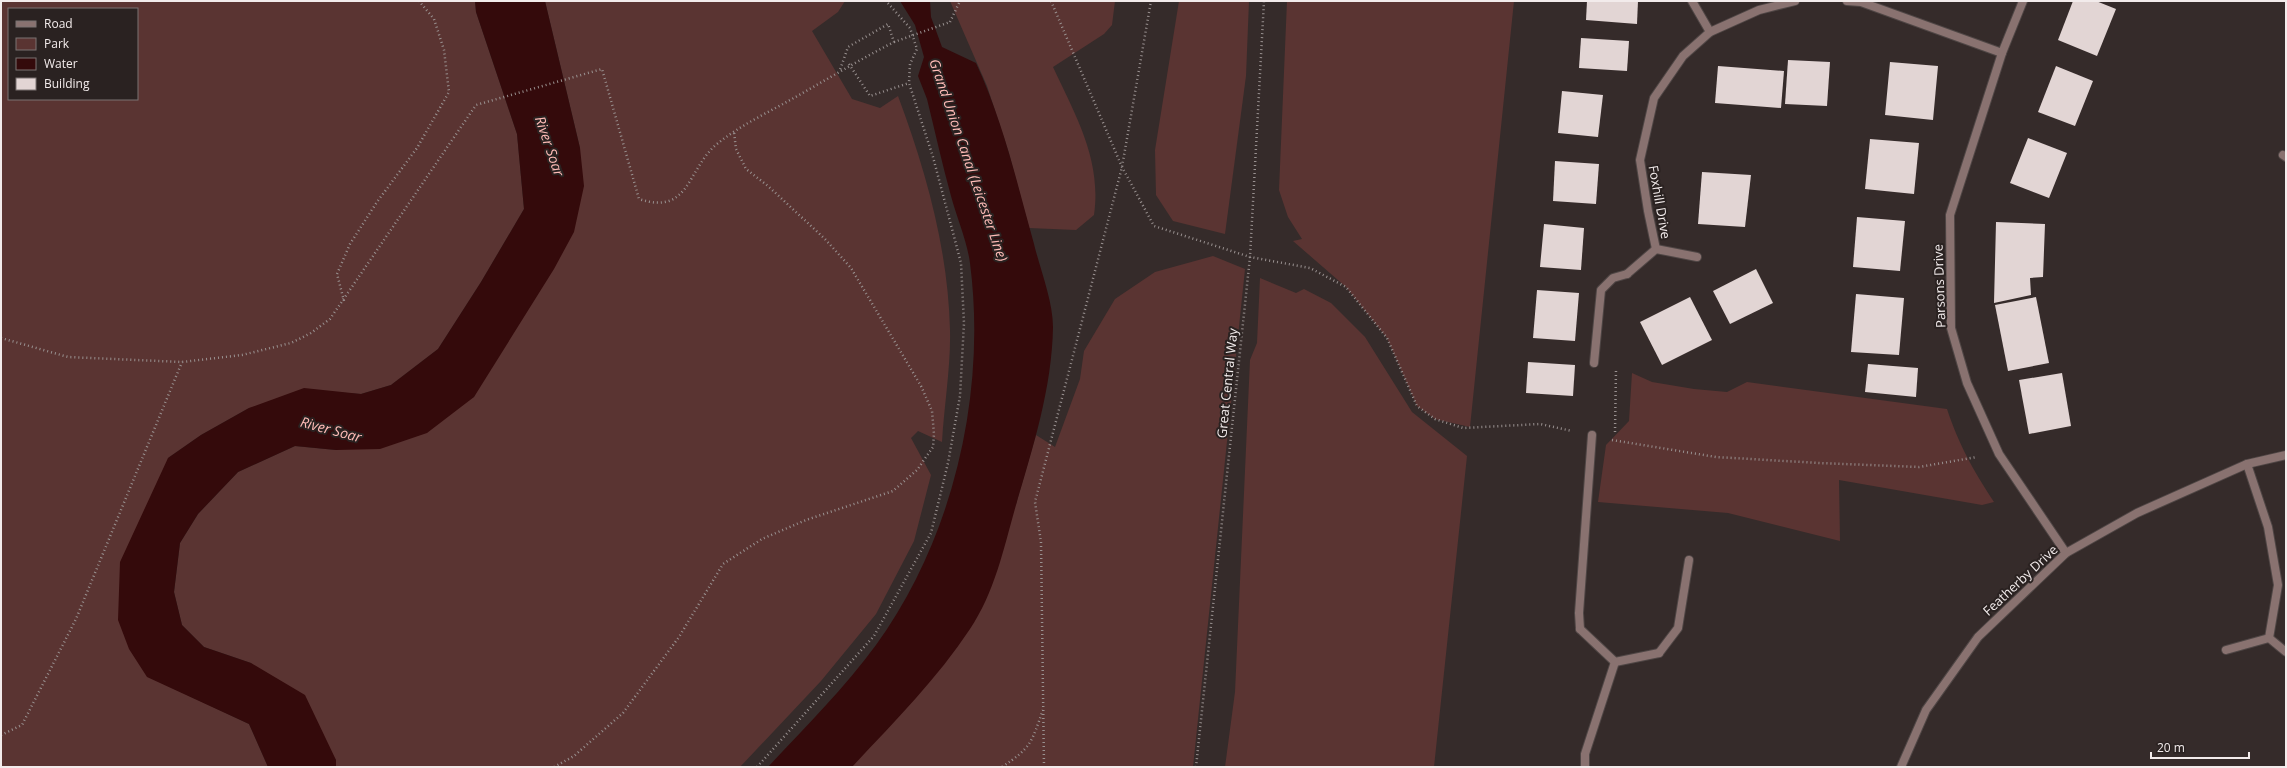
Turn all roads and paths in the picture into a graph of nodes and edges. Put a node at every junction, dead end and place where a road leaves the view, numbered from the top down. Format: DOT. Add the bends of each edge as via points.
graph roads {
  1 [pos="419,1"];
  2 [pos="886,1"];
  3 [pos="960,1"];
  4 [pos="1051,1"];
  5 [pos="1151,1"];
  6 [pos="1264,1"];
  7 [pos="1692,1"];
  8 [pos="1795,1"];
  9 [pos="1847,1"];
  10 [pos="2023,1"];
  11 [pos="1710,32"];
  12 [pos="894,42"];
  13 [pos="2002,53"];
  14 [pos="849,64"];
  15 [pos="840,70"];
  16 [pos="909,83"];
  17 [pos="734,132"];
  18 [pos="1122,167"];
  19 [pos="1656,249"];
  20 [pos="1697,256"];
  21 [pos="1250,257"];
  22 [pos="344,301"];
  23 [pos="1,338"];
  24 [pos="182,362"];
  25 [pos="1594,363"];
  26 [pos="1592,435"];
  27 [pos="1999,454"];
  28 [pos="2286,455"];
  29 [pos="2247,464"];
  30 [pos="2066,553"];
  31 [pos="1689,560"];
  32 [pos="2269,638"];
  33 [pos="2226,650"];
  34 [pos="2286,652"];
  35 [pos="1615,662"];
  36 [pos="1044,707"];
  37 [pos="1,735"];
  38 [pos="554,767"];
  39 [pos="758,767"];
  40 [pos="1002,767"];
  41 [pos="1044,767"];
  42 [pos="1196,767"];
  43 [pos="1585,767"];
  44 [pos="1901,767"];
  1 -- 22 [label="path" via="434,19 444,50 449,92 418,148 377,202 350,244 337,274"];
  2 -- 16 [label="path" via="910,28 917,49 910,64"];
  3 -- 12 [label="path, bridge" via="950,22"];
  4 -- 18 [label="path"];
  5 -- 18 [label="path"];
  6 -- 21 [label="path, Great Central Way"];
  7 -- 11 [label="street"];
  8 -- 11 [label="street, Foxhill Drive" via="1759,10"];
  9 -- 13 [label="street" via="1861,2"];
  10 -- 13 [label="street, Parsons Drive"];
  11 -- 19 [label="street, Foxhill Drive" via="1683,56 1654,98 1640,160"];
  12 -- 14 [label="path"];
  12 -- 15 [label="path" via="888,24 848,47"];
  13 -- 27 [label="street, Parsons Drive" via="1950,215 1949,273 1951,328 1967,383"];
  14 -- 15 [label="path"];
  14 -- 16 [label="path" via="870,96"];
  15 -- 17 [label="path"];
  16 -- 39 [label="path" via="933,157 961,263 964,323 960,396 948,463 931,533 874,636"];
  17 -- 22 [label="path" via="716,145 702,160 688,187 679,197 664,203 650,203 639,199 602,69 476,105"];
  17 -- 38 [label="path" via="736,149 746,169 825,239 851,268 921,386 932,411 933,447 917,470 893,491 806,520 762,540 723,564 679,637 622,713 574,756"];
  18 -- 21 [label="path" via="1154,226"];
  18 -- 36 [label="path" via="1035,502 1040,542"];
  19 -- 20 [label="street, Foxhill Drive"];
  19 -- 25 [label="street, Foxhill Drive" via="1627,274 1613,278 1601,290"];
  21 -- 26 [label="path" via="1310,268 1346,287 1387,338 1417,406 1435,419 1463,428 1540,424"];
  21 -- 42 [label="path, Great Central Way"];
  22 -- 24 [label="path" via="330,319 291,343 242,355"];
  23 -- 24 [label="path" via="68,357"];
  24 -- 37 [label="path" via="76,619 22,725"];
  26 -- 27 [label="path" via="1716,456 1819,463 1919,467"];
  26 -- 35 [label="street" via="1580,629"];
  27 -- 30 [label="street, Parsons Drive"];
  28 -- 29 [label="street, Featherby Drive"];
  29 -- 30 [label="street, Featherby Drive" via="2137,513"];
  29 -- 32 [label="street" via="2268,527 2278,585"];
  30 -- 44 [label="street, Featherby Drive" via="1978,637 1926,710"];
  31 -- 35 [label="street" via="1678,628 1659,653"];
  32 -- 33 [label="street"];
  32 -- 34 [label="street"];
  35 -- 43 [label="street" via="1585,754"];
  36 -- 40 [label="path" via="1031,742 1023,753"];
  36 -- 41 [label="path"];
}
